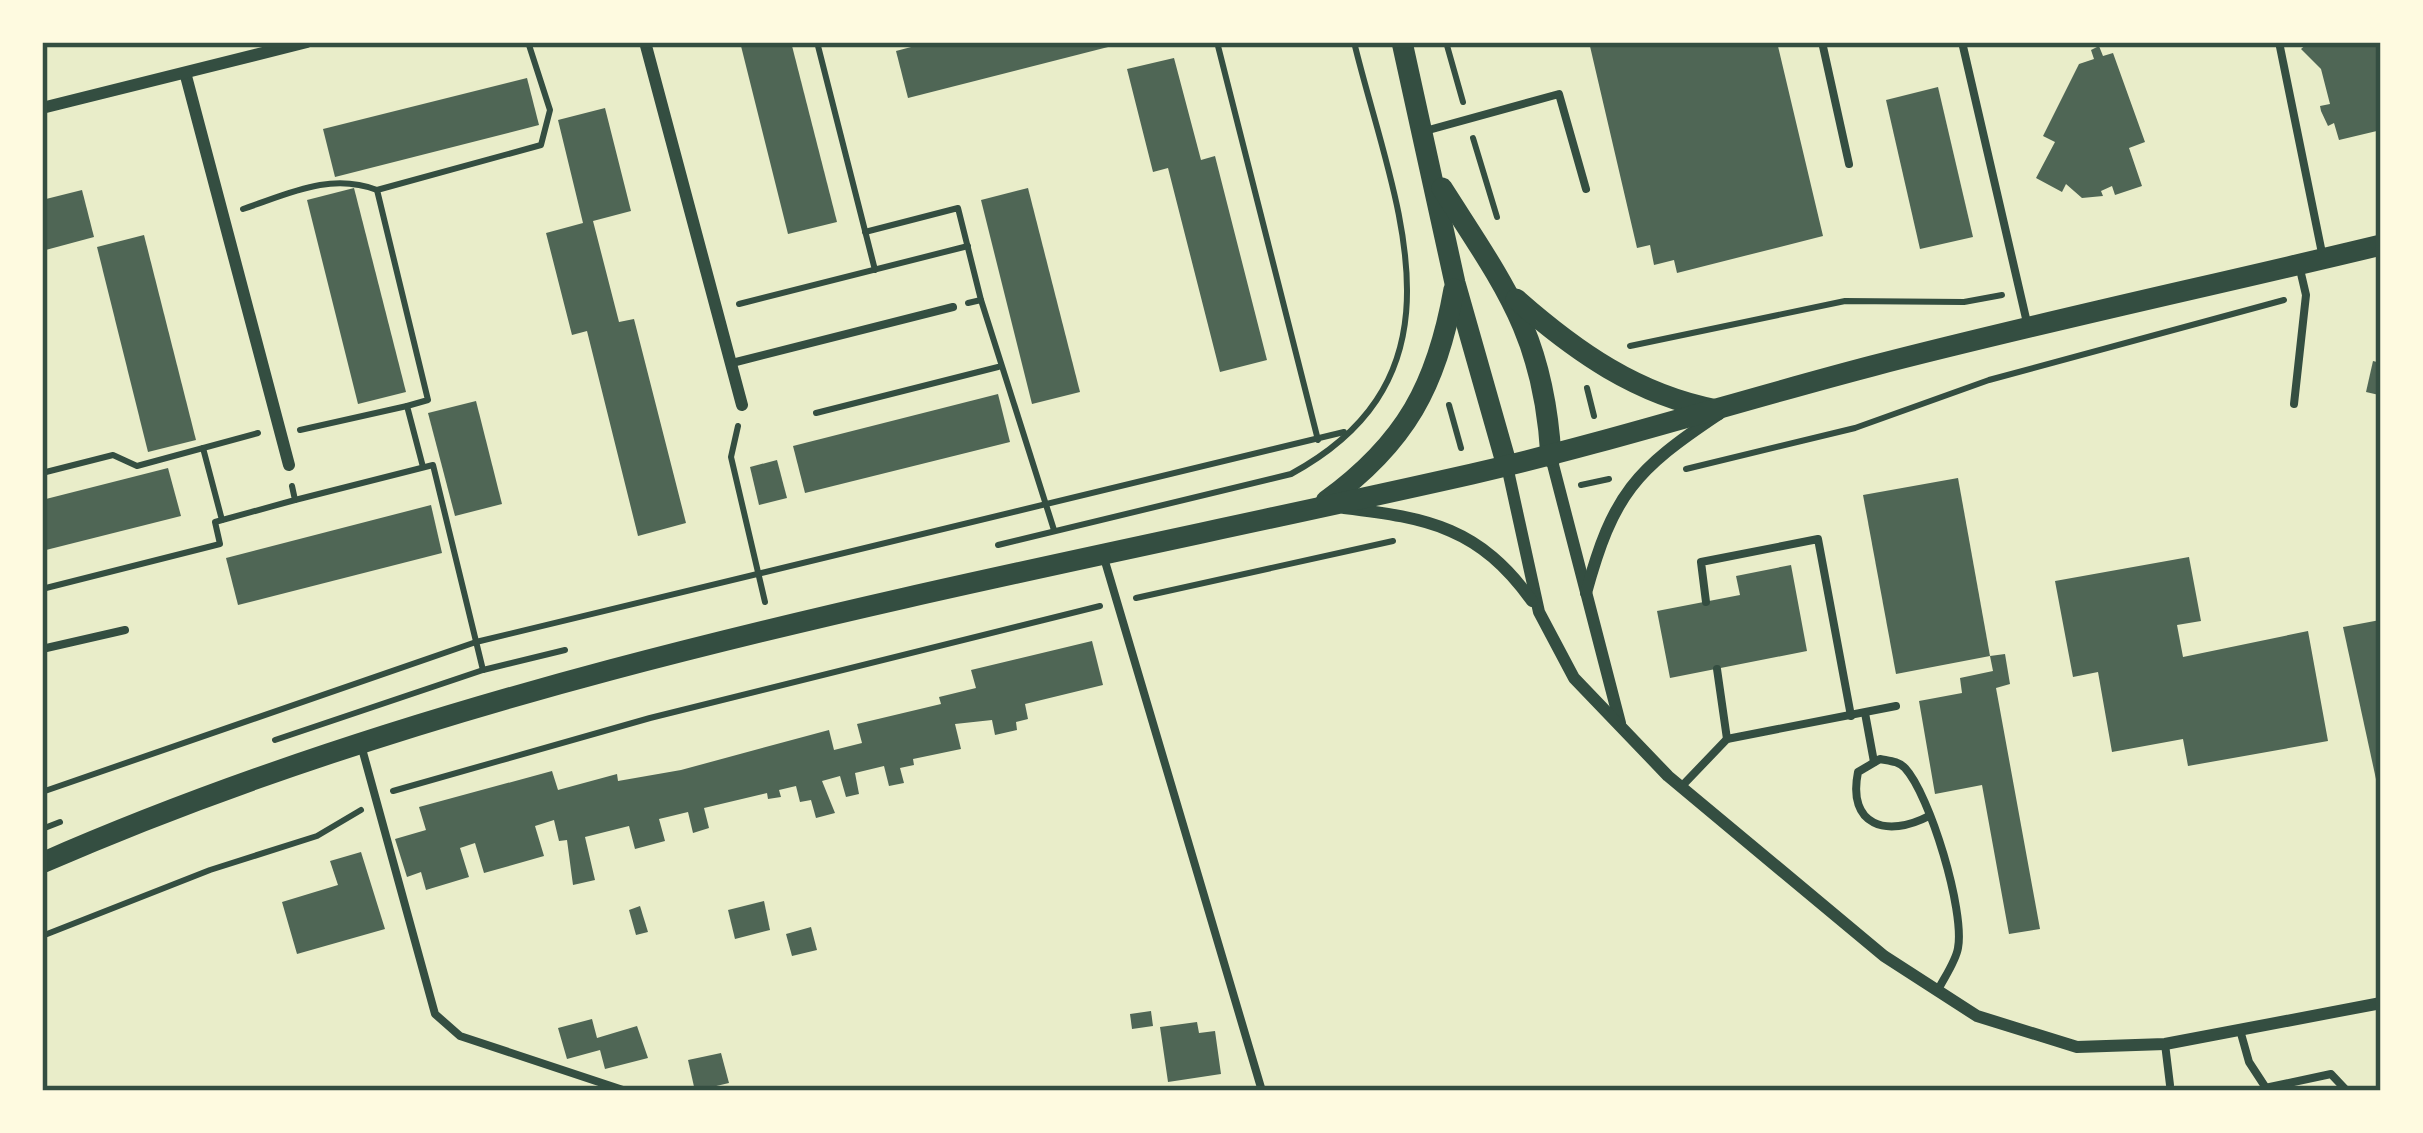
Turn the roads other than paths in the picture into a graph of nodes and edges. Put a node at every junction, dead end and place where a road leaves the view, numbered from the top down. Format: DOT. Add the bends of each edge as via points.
graph roads {
  1 [pos="307,42"];
  2 [pos="645,42"];
  3 [pos="1402,42"];
  4 [pos="1822,42"];
  5 [pos="1962,42"];
  6 [pos="2279,42"];
  7 [pos="186,76"];
  8 [pos="43,104"];
  9 [pos="1424,131"];
  10 [pos="1849,164"];
  11 [pos="1436,177"];
  12 [pos="1586,189"];
  13 [pos="2381,245"];
  14 [pos="2323,259"];
  15 [pos="2299,263"];
  16 [pos="1455,283"];
  17 [pos="1508,293"];
  18 [pos="953,308"];
  19 [pos="2028,328"];
  20 [pos="732,363"];
  21 [pos="2294,404"];
  22 [pos="742,405"];
  23 [pos="1723,411"];
  24 [pos="1551,457"];
  25 [pos="289,465"];
  26 [pos="1507,466"];
  27 [pos="1319,506"];
  28 [pos="1103,557"];
  29 [pos="1586,594"];
  30 [pos="1706,602"];
  31 [pos="1539,612"];
  32 [pos="125,630"];
  33 [pos="42,650"];
  34 [pos="1717,669"];
  35 [pos="1896,706"];
  36 [pos="1865,713"];
  37 [pos="1851,716"];
  38 [pos="1620,724"];
  39 [pos="1727,739"];
  40 [pos="360,744"];
  41 [pos="1874,762"];
  42 [pos="1681,787"];
  43 [pos="1929,816"];
  44 [pos="42,860"];
  45 [pos="1938,990"];
  46 [pos="2381,1003"];
  47 [pos="2240,1030"];
  48 [pos="2165,1044"];
  49 [pos="2170,1085"];
  50 [pos="2266,1090"];
  51 [pos="626,1091"];
  52 [pos="1262,1091"];
  53 [pos="2347,1091"];
  1 -- 7 [label="street"];
  2 -- 20 [label="street"];
  3 -- 9 [label="main road"];
  4 -- 10 [label="lane"];
  5 -- 19 [label="lane"];
  6 -- 14 [label="lane"];
  7 -- 8 [label="street"];
  7 -- 25 [label="street"];
  9 -- 11 [label="main road"];
  9 -- 12 [label="lane" via="1559,94"];
  11 -- 16 [label="main road"];
  11 -- 17 [label="main road"];
  13 -- 14 [label="main road"];
  14 -- 15 [label="main road"];
  15 -- 19 [label="main road"];
  15 -- 21 [label="lane" via="2306,295"];
  16 -- 26 [label="main road"];
  16 -- 27 [label="main road" via="1426,394 1359,477"];
  17 -- 23 [label="main road" via="1602,367"];
  17 -- 24 [label="main road" via="1546,386"];
  18 -- 20 [label="lane"];
  19 -- 23 [label="main road"];
  20 -- 22 [label="street"];
  23 -- 24 [label="main road"];
  23 -- 29 [label="street" via="1654,458 1627,489"];
  24 -- 26 [label="main road"];
  24 -- 29 [label="street"];
  26 -- 27 [label="main road"];
  26 -- 31 [label="street"];
  27 -- 28 [label="main road"];
  27 -- 31 [label="street" via="1417,516 1463,534 1517,580"];
  28 -- 40 [label="main road" via="578,682"];
  28 -- 52 [label="lane"];
  29 -- 38 [label="street"];
  30 -- 37 [label="lane" via="1701,562 1819,538"];
  31 -- 38 [label="street" via="1574,678"];
  32 -- 33 [label="lane"];
  34 -- 39 [label="lane"];
  35 -- 36 [label="lane"];
  36 -- 37 [label="lane"];
  36 -- 41 [label="lane"];
  37 -- 39 [label="lane"];
  38 -- 42 [label="street"];
  39 -- 42 [label="lane"];
  40 -- 44 [label="main road"];
  40 -- 51 [label="lane" via="435,1013 460,1036"];
  41 -- 43 [label="lane" via="1901,763"];
  41 -- 43 [label="lane" via="1858,772 1864,814 1903,830"];
  42 -- 45 [label="street" via="1884,956"];
  43 -- 45 [label="lane" via="1958,948"];
  45 -- 48 [label="street" via="1977,1016 2077,1047"];
  46 -- 47 [label="street"];
  47 -- 48 [label="street"];
  47 -- 50 [label="lane"];
  48 -- 49 [label="lane"];
  50 -- 53 [label="lane" via="2331,1074"];
}
